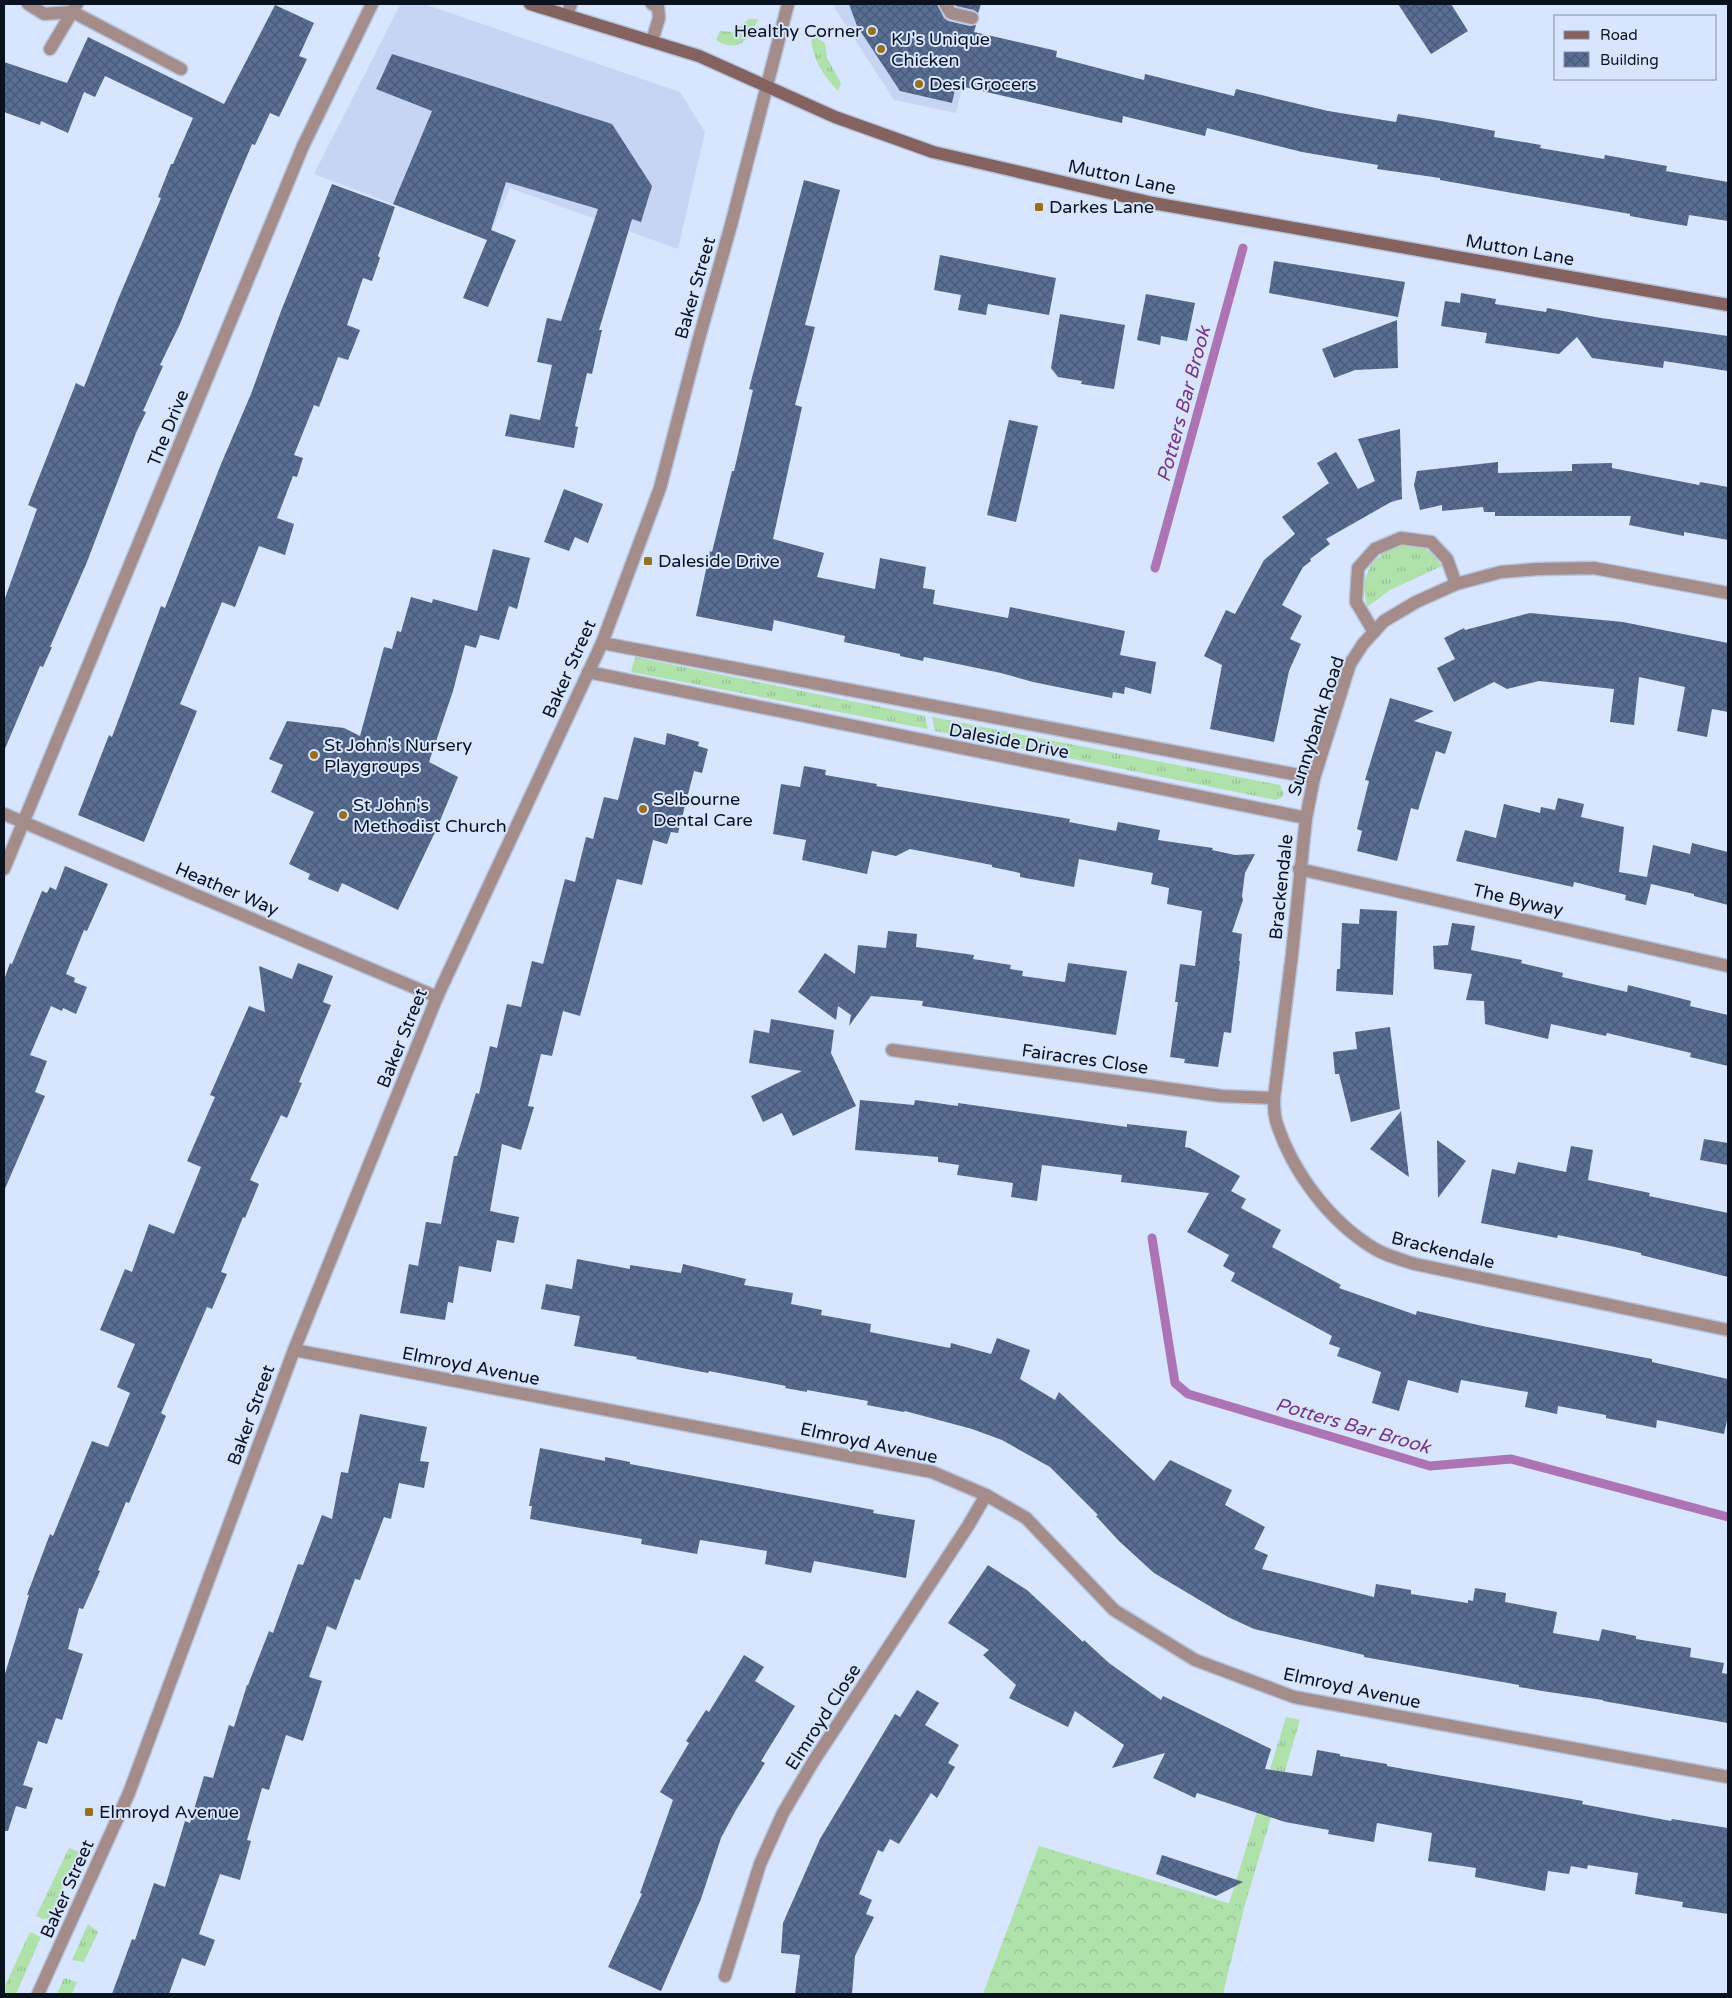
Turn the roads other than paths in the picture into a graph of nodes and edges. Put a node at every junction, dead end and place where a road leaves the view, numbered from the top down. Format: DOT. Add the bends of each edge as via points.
graph roads {
  1 [pos="28,4"];
  2 [pos="372,4"];
  3 [pos="530,4"];
  4 [pos="652,4"];
  5 [pos="788,4"];
  6 [pos="945,4"];
  7 [pos="75,8"];
  8 [pos="569,9"];
  9 [pos="972,18"];
  10 [pos="652,40"];
  11 [pos="50,48"];
  12 [pos="181,69"];
  13 [pos="768,87"];
  14 [pos="1728,305"];
  15 [pos="1456,584"];
  16 [pos="1728,593"];
  17 [pos="1374,632"];
  18 [pos="602,643"];
  19 [pos="588,672"];
  20 [pos="1314,778"];
  21 [pos="4,814"];
  22 [pos="1306,818"];
  23 [pos="24,822"];
  24 [pos="4,869"];
  25 [pos="1299,869"];
  26 [pos="1728,966"];
  27 [pos="437,997"];
  28 [pos="892,1050"];
  29 [pos="1274,1098"];
  30 [pos="1728,1330"];
  31 [pos="294,1350"];
  32 [pos="986,1495"];
  33 [pos="1728,1777"];
  34 [pos="725,1976"];
  35 [pos="38,1994"];
  1 -- 7 [label="street" via="44,14"];
  2 -- 23 [label="street, The Drive" via="303,146"];
  3 -- 8 [label="main road, Mutton Lane"];
  4 -- 10 [label="street" via="658,7 660,18"];
  5 -- 13 [label="street"];
  6 -- 9 [label="street" via="951,13"];
  7 -- 11 [label="street"];
  7 -- 12 [label="street"];
  8 -- 10 [label="main road, Mutton Lane"];
  10 -- 13 [label="main road, Mutton Lane" via="699,56"];
  13 -- 14 [label="main road, Mutton Lane" via="835,117 933,152 1144,200"];
  13 -- 18 [label="street, Baker Street" via="660,488"];
  15 -- 16 [label="street, Sunnybank Road" via="1501,572 1552,567 1594,568"];
  15 -- 17 [label="street, Sunnybank Road" via="1416,602 1384,621"];
  15 -- 17 [label="street" via="1446,559 1431,542 1401,538 1375,549 1358,568 1356,602"];
  17 -- 20 [label="street, Sunnybank Road" via="1350,664"];
  18 -- 19 [label="street, Baker Street"];
  18 -- 20 [label="street, Daleside Drive"];
  19 -- 22 [label="street, Daleside Drive"];
  19 -- 27 [label="street, Baker Street"];
  20 -- 22 [label="street, Sunnybank Road"];
  21 -- 23 [label="street, Heather Way"];
  22 -- 25 [label="street, Brackendale"];
  23 -- 24 [label="street, The Drive"];
  23 -- 27 [label="street, Heather Way"];
  25 -- 26 [label="street, The Byway"];
  25 -- 29 [label="street, Brackendale"];
  27 -- 31 [label="street, Baker Street"];
  28 -- 29 [label="street, Fairacres Close" via="1221,1096"];
  29 -- 30 [label="street, Brackendale" via="1276,1120 1300,1172 1322,1203 1348,1230 1377,1251 1415,1264"];
  31 -- 32 [label="street, Elmroyd Avenue" via="932,1472"];
  31 -- 35 [label="street, Baker Street" via="129,1793"];
  32 -- 33 [label="street, Elmroyd Avenue" via="1026,1518 1114,1610 1195,1660 1294,1697"];
  32 -- 34 [label="street, Elmroyd Close" via="783,1813 760,1864"];
}
